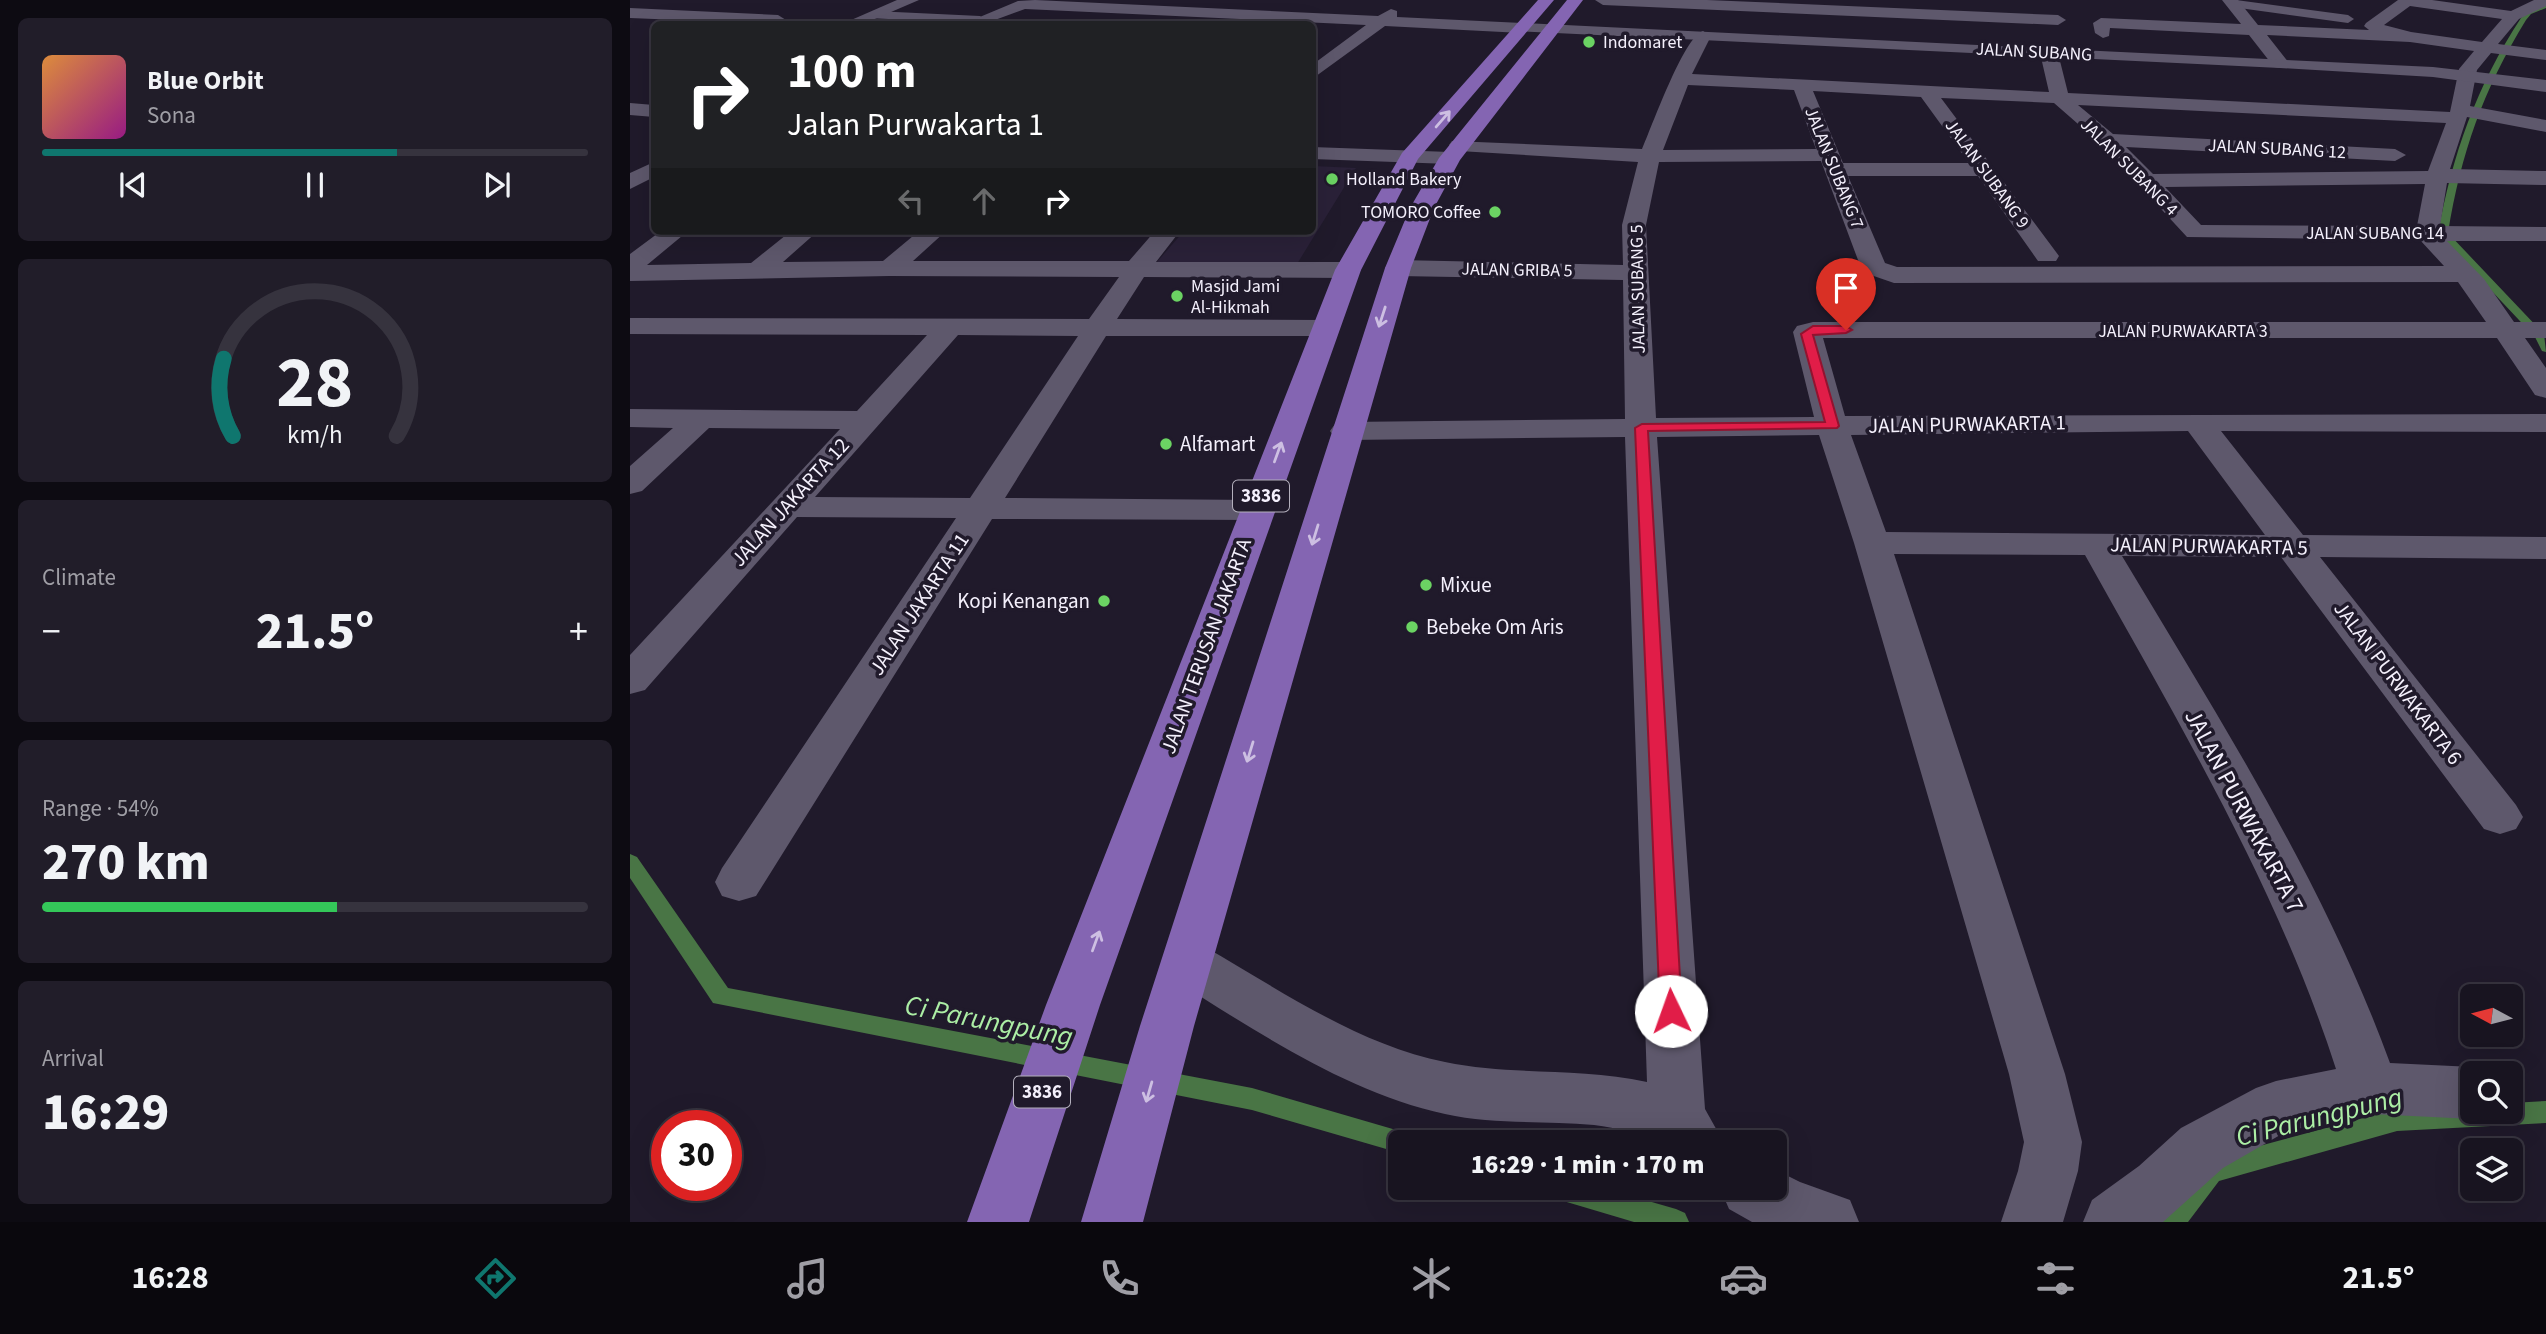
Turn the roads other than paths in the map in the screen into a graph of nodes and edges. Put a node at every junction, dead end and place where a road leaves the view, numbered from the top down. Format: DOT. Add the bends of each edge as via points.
graph roads {
  1 [pos="911,0"];
  2 [pos="1407,0"];
  3 [pos="1575,0"];
  4 [pos="1602,0"];
  5 [pos="2231,1"];
  6 [pos="2407,1"];
  7 [pos="2133,8"];
  8 [pos="2544,8"];
  9 [pos="2288,10"];
  10 [pos="630,13"];
  11 [pos="874,15"];
  12 [pos="1540,19"];
  13 [pos="778,20"];
  14 [pos="1384,20"];
  15 [pos="2059,20"];
  16 [pos="858,21"];
  17 [pos="961,21"];
  18 [pos="978,21"];
  19 [pos="2143,25"];
  20 [pos="2513,26"];
  21 [pos="2251,30"];
  22 [pos="2103,33"];
  23 [pos="1703,36"];
  24 [pos="2410,37"];
  25 [pos="2490,47"];
  26 [pos="1316,51"];
  27 [pos="1340,53"];
  28 [pos="2049,53"];
  29 [pos="2546,55"];
  30 [pos="2280,63"];
  31 [pos="1316,71"];
  32 [pos="2472,76"];
  33 [pos="1681,79"];
  34 [pos="2546,86"];
  35 [pos="1802,87"];
  36 [pos="1928,93"];
  37 [pos="2060,99"];
  38 [pos="2465,113"];
  39 [pos="2546,125"];
  40 [pos="2108,140"];
  41 [pos="1455,152"];
  42 [pos="1316,153"];
  43 [pos="1650,156"];
  44 [pos="1409,158"];
  45 [pos="1831,162"];
  46 [pos="647,169"];
  47 [pos="1984,170"];
  48 [pos="2450,171"];
  49 [pos="2546,178"];
  50 [pos="2147,181"];
  51 [pos="630,182"];
  52 [pos="2205,233"];
  53 [pos="2441,234"];
  54 [pos="2546,234"];
  55 [pos="671,235"];
  56 [pos="801,235"];
  57 [pos="929,235"];
  58 [pos="1165,235"];
  59 [pos="2047,256"];
  60 [pos="630,266"];
  61 [pos="1138,267"];
  62 [pos="889,268"];
  63 [pos="1398,268"];
  64 [pos="1348,270"];
  65 [pos="756,272"];
  66 [pos="1636,272"];
  67 [pos="630,273"];
  68 [pos="2463,274"];
  69 [pos="952,325"];
  70 [pos="1099,325"];
  71 [pos="630,326"];
  72 [pos="1324,328"];
  73 [pos="2530,330"];
  74 [pos="2546,389"];
  75 [pos="630,418"];
  76 [pos="702,418"];
  77 [pos="864,420"];
  78 [pos="2197,422"];
  79 [pos="2546,423"];
  80 [pos="1832,426"];
  81 [pos="1642,428"];
  82 [pos="1346,431"];
  83 [pos="630,484"];
  84 [pos="785,507"];
  85 [pos="981,508"];
  86 [pos="1256,510"];
  87 [pos="1872,543"];
  88 [pos="2097,544"];
  89 [pos="2297,548"];
  90 [pos="2546,548"];
  91 [pos="630,680"];
  92 [pos="2500,817"];
  93 [pos="739,882"];
  94 [pos="1187,962"];
  95 [pos="2371,1088"];
  96 [pos="2460,1092"];
  97 [pos="1684,1130"];
  98 [pos="1686,1130"];
  99 [pos="1005,1200"];
  100 [pos="1773,1200"];
  101 [pos="1118,1203"];
  102 [pos="1828,1222"];
  103 [pos="2032,1222"];
  104 [pos="2114,1222"];
  1 -- 11 [label="street"];
  2 -- 14 [label="street"];
  3 -- 12 [label="main road, JALAN TERUSAN JAKARTA / 3836"];
  4 -- 15 [label="street"];
  5 -- 9 [label="lane"];
  5 -- 21 [label="street"];
  6 -- 20 [label="street"];
  6 -- 24 [label="street" via="2372,26"];
  7 -- 19 [label="street"];
  8 -- 20 [label="street"];
  10 -- 13 [label="street"];
  11 -- 16 [label="street"];
  11 -- 17 [label="lane"];
  12 -- 14 [label="street, JALAN SUBANG"];
  12 -- 23 [label="street, JALAN SUBANG"];
  12 -- 41 [label="main road, JALAN TERUSAN JAKARTA / 3836"];
  44 -- 12 [label="main road, JALAN TERUSAN JAKARTA / 3836, one-way"];
  14 -- 18 [label="street, JALAN SUBANG" via="1062,5 1011,6"];
  14 -- 27 [label="street"];
  19 -- 21 [label="street"];
  19 -- 22 [label="street" via="2101,23"];
  20 -- 25 [label="street"];
  21 -- 24 [label="street"];
  21 -- 30 [label="street"];
  23 -- 28 [label="street, JALAN SUBANG"];
  23 -- 33 [label="street, JALAN SUBANG 5"];
  24 -- 25 [label="street"];
  25 -- 29 [label="street"];
  25 -- 32 [label="street"];
  26 -- 27 [label="street"];
  27 -- 31 [label="street"];
  28 -- 30 [label="street, JALAN SUBANG"];
  28 -- 37 [label="street"];
  30 -- 32 [label="street, JALAN SUBANG"];
  32 -- 34 [label="street, JALAN SUBANG"];
  32 -- 38 [label="street"];
  33 -- 35 [label="street"];
  33 -- 43 [label="street, JALAN SUBANG 5"];
  35 -- 36 [label="street"];
  35 -- 45 [label="street, JALAN SUBANG 7"];
  36 -- 37 [label="street"];
  36 -- 47 [label="street, JALAN SUBANG 9"];
  37 -- 38 [label="street"];
  37 -- 40 [label="street, JALAN SUBANG 4"];
  38 -- 39 [label="street"];
  38 -- 48 [label="street"];
  40 -- 48 [label="street, JALAN SUBANG 12"];
  40 -- 50 [label="street, JALAN SUBANG 4"];
  41 -- 43 [label="street"];
  41 -- 44 [label="street"];
  41 -- 63 [label="main road, JALAN TERUSAN JAKARTA / 3836" via="1422,208"];
  42 -- 44 [label="street"];
  43 -- 45 [label="street"];
  43 -- 66 [label="street, JALAN SUBANG 5" via="1634,225"];
  44 -- 64 [label="main road, JALAN TERUSAN JAKARTA / 3836"];
  45 -- 47 [label="street"];
  45 -- 68 [label="street, JALAN SUBANG 7" via="1874,268 1895,275"];
  46 -- 51 [label="street"];
  47 -- 59 [label="street, JALAN SUBANG 9"];
  48 -- 49 [label="street"];
  48 -- 50 [label="street"];
  48 -- 53 [label="street"];
  50 -- 52 [label="street, JALAN SUBANG 4" via="2190,229"];
  52 -- 53 [label="street, JALAN SUBANG 14"];
  53 -- 54 [label="street, JALAN SUBANG 14"];
  53 -- 68 [label="street"];
  55 -- 60 [label="street"];
  56 -- 65 [label="street"];
  57 -- 62 [label="street"];
  58 -- 61 [label="street, JALAN JAKARTA 11"];
  61 -- 62 [label="street"];
  61 -- 64 [label="street"];
  61 -- 70 [label="street, JALAN JAKARTA 11"];
  62 -- 65 [label="street"];
  63 -- 66 [label="street, JALAN GRIBA 5"];
  63 -- 82 [label="main road, JALAN TERUSAN JAKARTA / 3836, one-way"];
  64 -- 72 [label="main road, JALAN TERUSAN JAKARTA / 3836"];
  65 -- 67 [label="street"];
  66 -- 81 [label="street, JALAN SUBANG 5"];
  68 -- 73 [label="street"];
  69 -- 70 [label="street"];
  69 -- 71 [label="street"];
  69 -- 77 [label="street, JALAN JAKARTA 12"];
  70 -- 72 [label="street"];
  70 -- 85 [label="street, JALAN JAKARTA 11"];
  86 -- 72 [label="main road, JALAN TERUSAN JAKARTA / 3836, one-way"];
  73 -- 74 [label="street"];
  73 -- 80 [label="street, JALAN PURWAKARTA 3" via="1819,330 1807,334"];
  75 -- 76 [label="street"];
  76 -- 77 [label="street"];
  76 -- 83 [label="street"];
  77 -- 84 [label="street, JALAN JAKARTA 12"];
  78 -- 79 [label="street, JALAN PURWAKARTA 1"];
  78 -- 80 [label="street, JALAN PURWAKARTA 1"];
  78 -- 89 [label="street, JALAN PURWAKARTA 6"];
  80 -- 81 [label="street, JALAN PURWAKARTA 1"];
  80 -- 87 [label="street"];
  81 -- 82 [label="street, JALAN PURWAKARTA 1"];
  81 -- 98 [label="street, JALAN SUBANG 5"];
  82 -- 94 [label="main road, JALAN TERUSAN JAKARTA / 3836, one-way"];
  84 -- 85 [label="street"];
  84 -- 91 [label="street, JALAN JAKARTA 12"];
  85 -- 86 [label="street"];
  85 -- 93 [label="street, JALAN JAKARTA 11"];
  99 -- 86 [label="main road, JALAN TERUSAN JAKARTA / 3836, one-way"];
  87 -- 88 [label="street, JALAN PURWAKARTA 5"];
  87 -- 103 [label="street" via="2037,1074 2053,1142"];
  88 -- 89 [label="street, JALAN PURWAKARTA 5"];
  88 -- 95 [label="street, JALAN PURWAKARTA 7" via="2266,843 2337,992"];
  89 -- 90 [label="street, JALAN PURWAKARTA 5"];
  89 -- 92 [label="street, JALAN PURWAKARTA 6"];
  94 -- 97 [label="street" via="1289,1022 1404,1077 1495,1095 1621,1103"];
  94 -- 101 [label="main road, JALAN TERUSAN JAKARTA / 3836, one-way"];
  95 -- 96 [label="street"];
  95 -- 104 [label="street" via="2276,1107 2202,1148"];
  100 -- 102 [label="street"];
}
